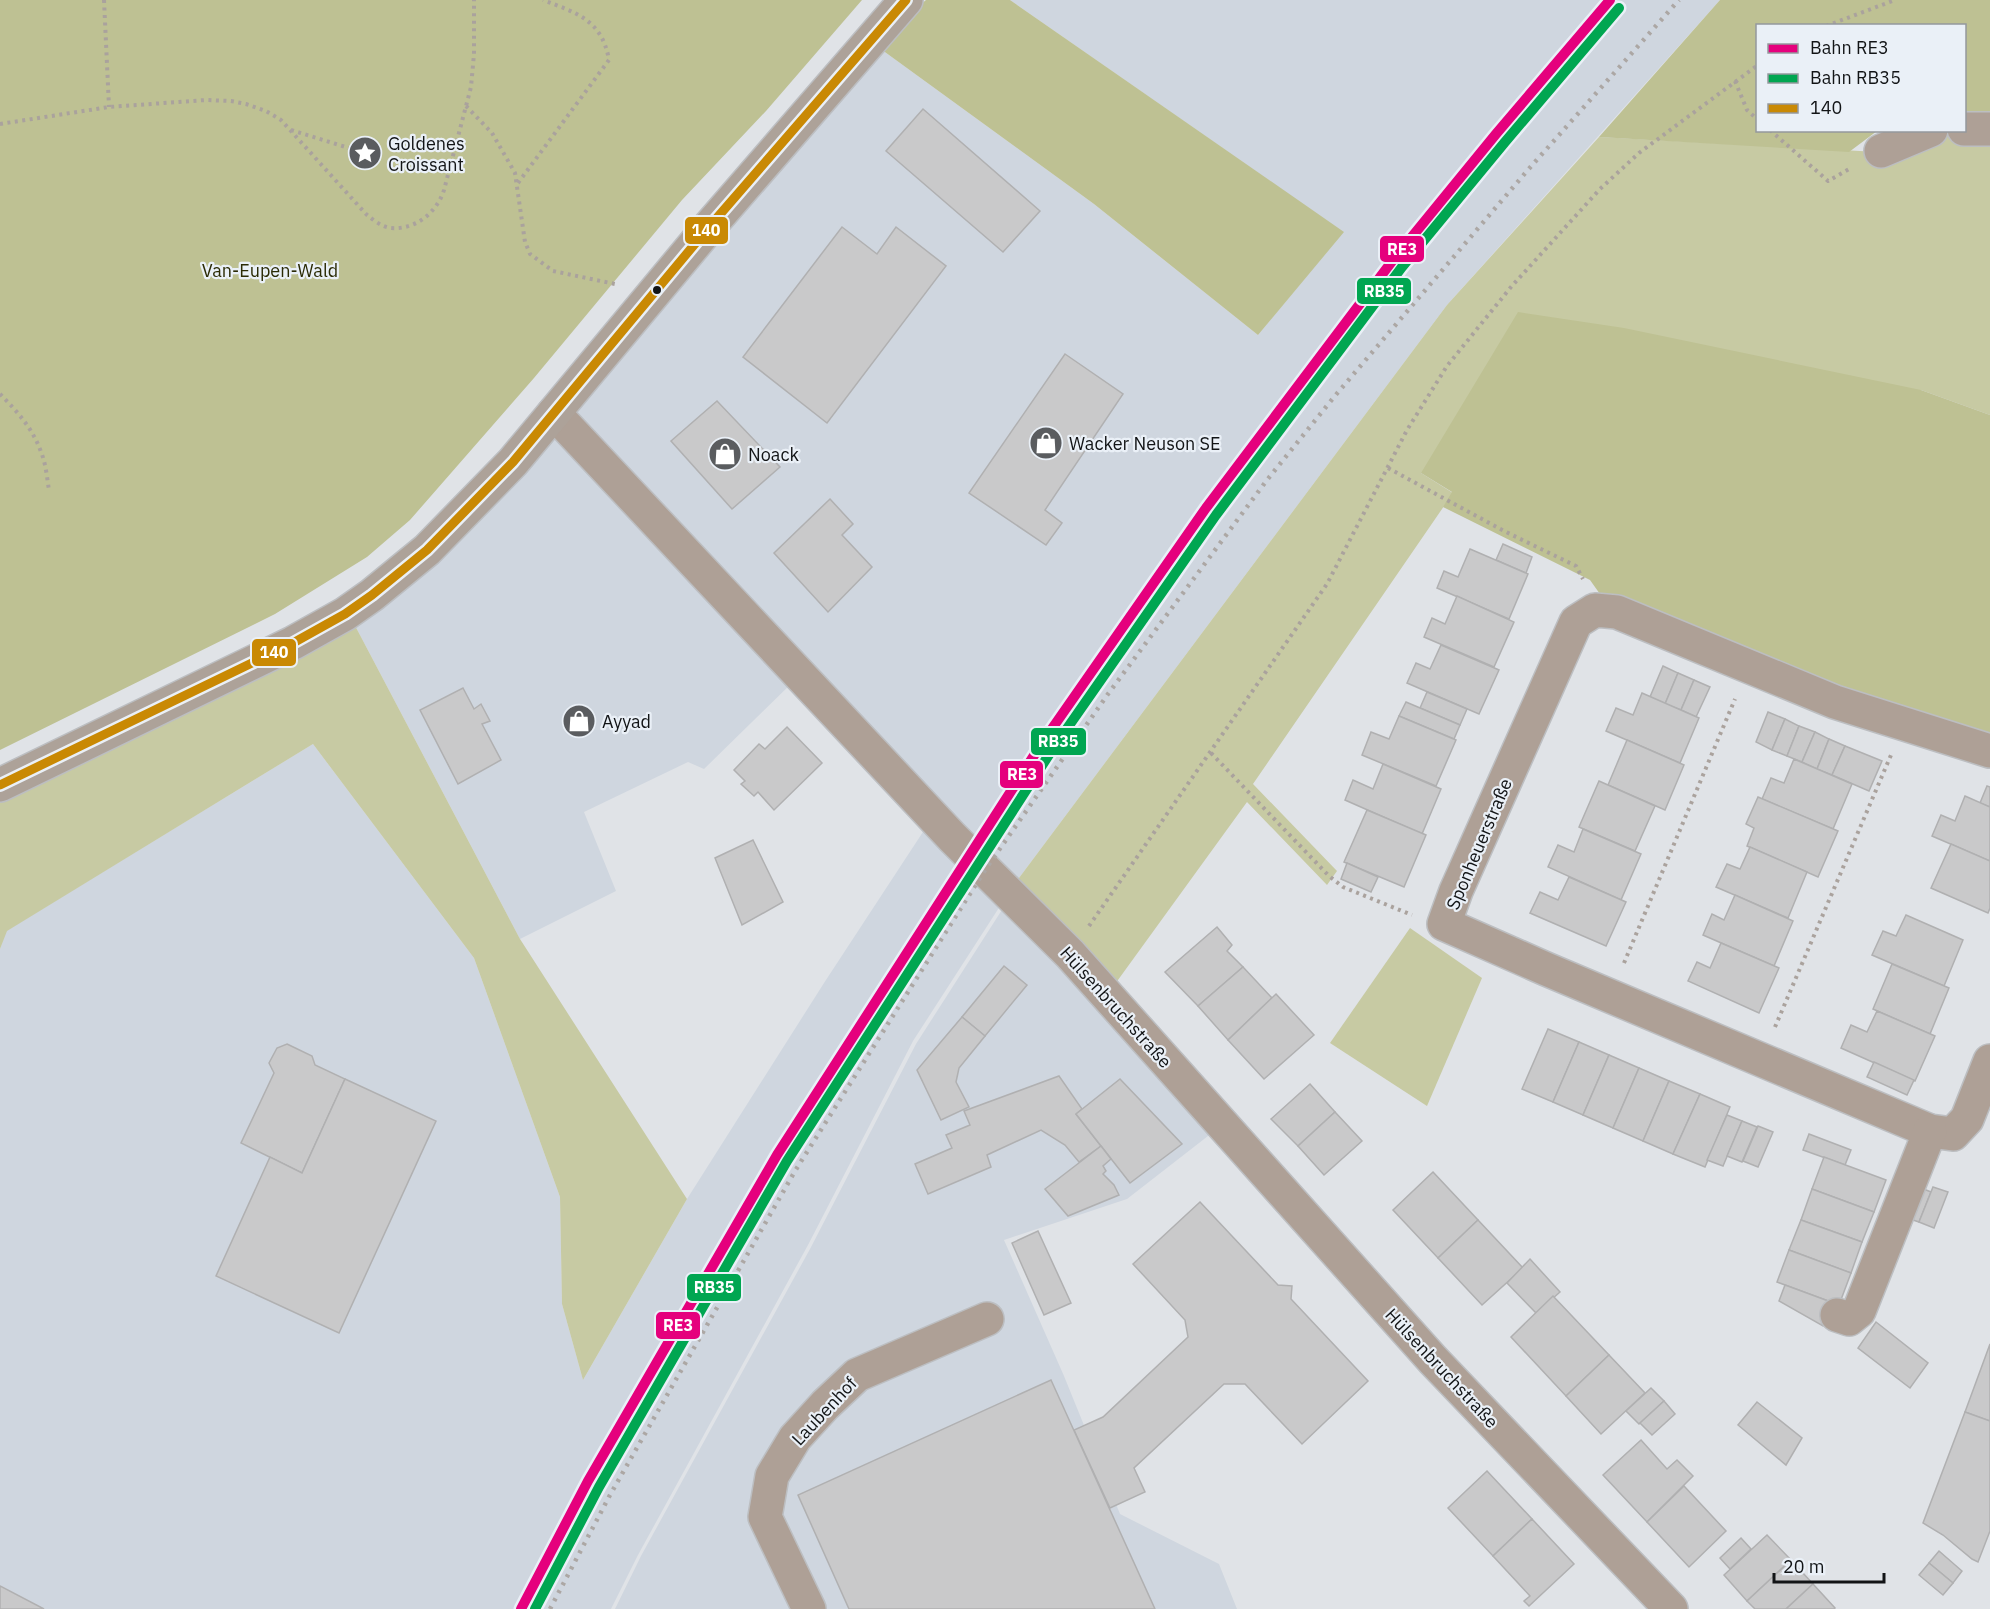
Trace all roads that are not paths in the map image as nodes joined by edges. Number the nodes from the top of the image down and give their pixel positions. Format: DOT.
graph roads {
  1 [pos="906,0"];
  2 [pos="1966,129"];
  3 [pos="1990,129"];
  4 [pos="1926,132"];
  5 [pos="1881,151"];
  6 [pos="554,413"];
  7 [pos="1990,751"];
  8 [pos="0,785"];
  9 [pos="1990,1061"];
  10 [pos="1930,1131"];
  11 [pos="1837,1315"];
  12 [pos="987,1319"];
  13 [pos="808,1609"];
  14 [pos="1671,1609"];
  1 -- 6 [label="main road"];
  2 -- 3 [label="street"];
  4 -- 5 [label="street"];
  6 -- 8 [label="main road"];
  6 -- 14 [label="street, Hülsenbruchstraße"];
  7 -- 10 [label="street, Sponheuerstraße"];
  9 -- 10 [label="street, Sponheuerstraße"];
  10 -- 11 [label="street"];
  12 -- 13 [label="street, Laubenhof"];
}
